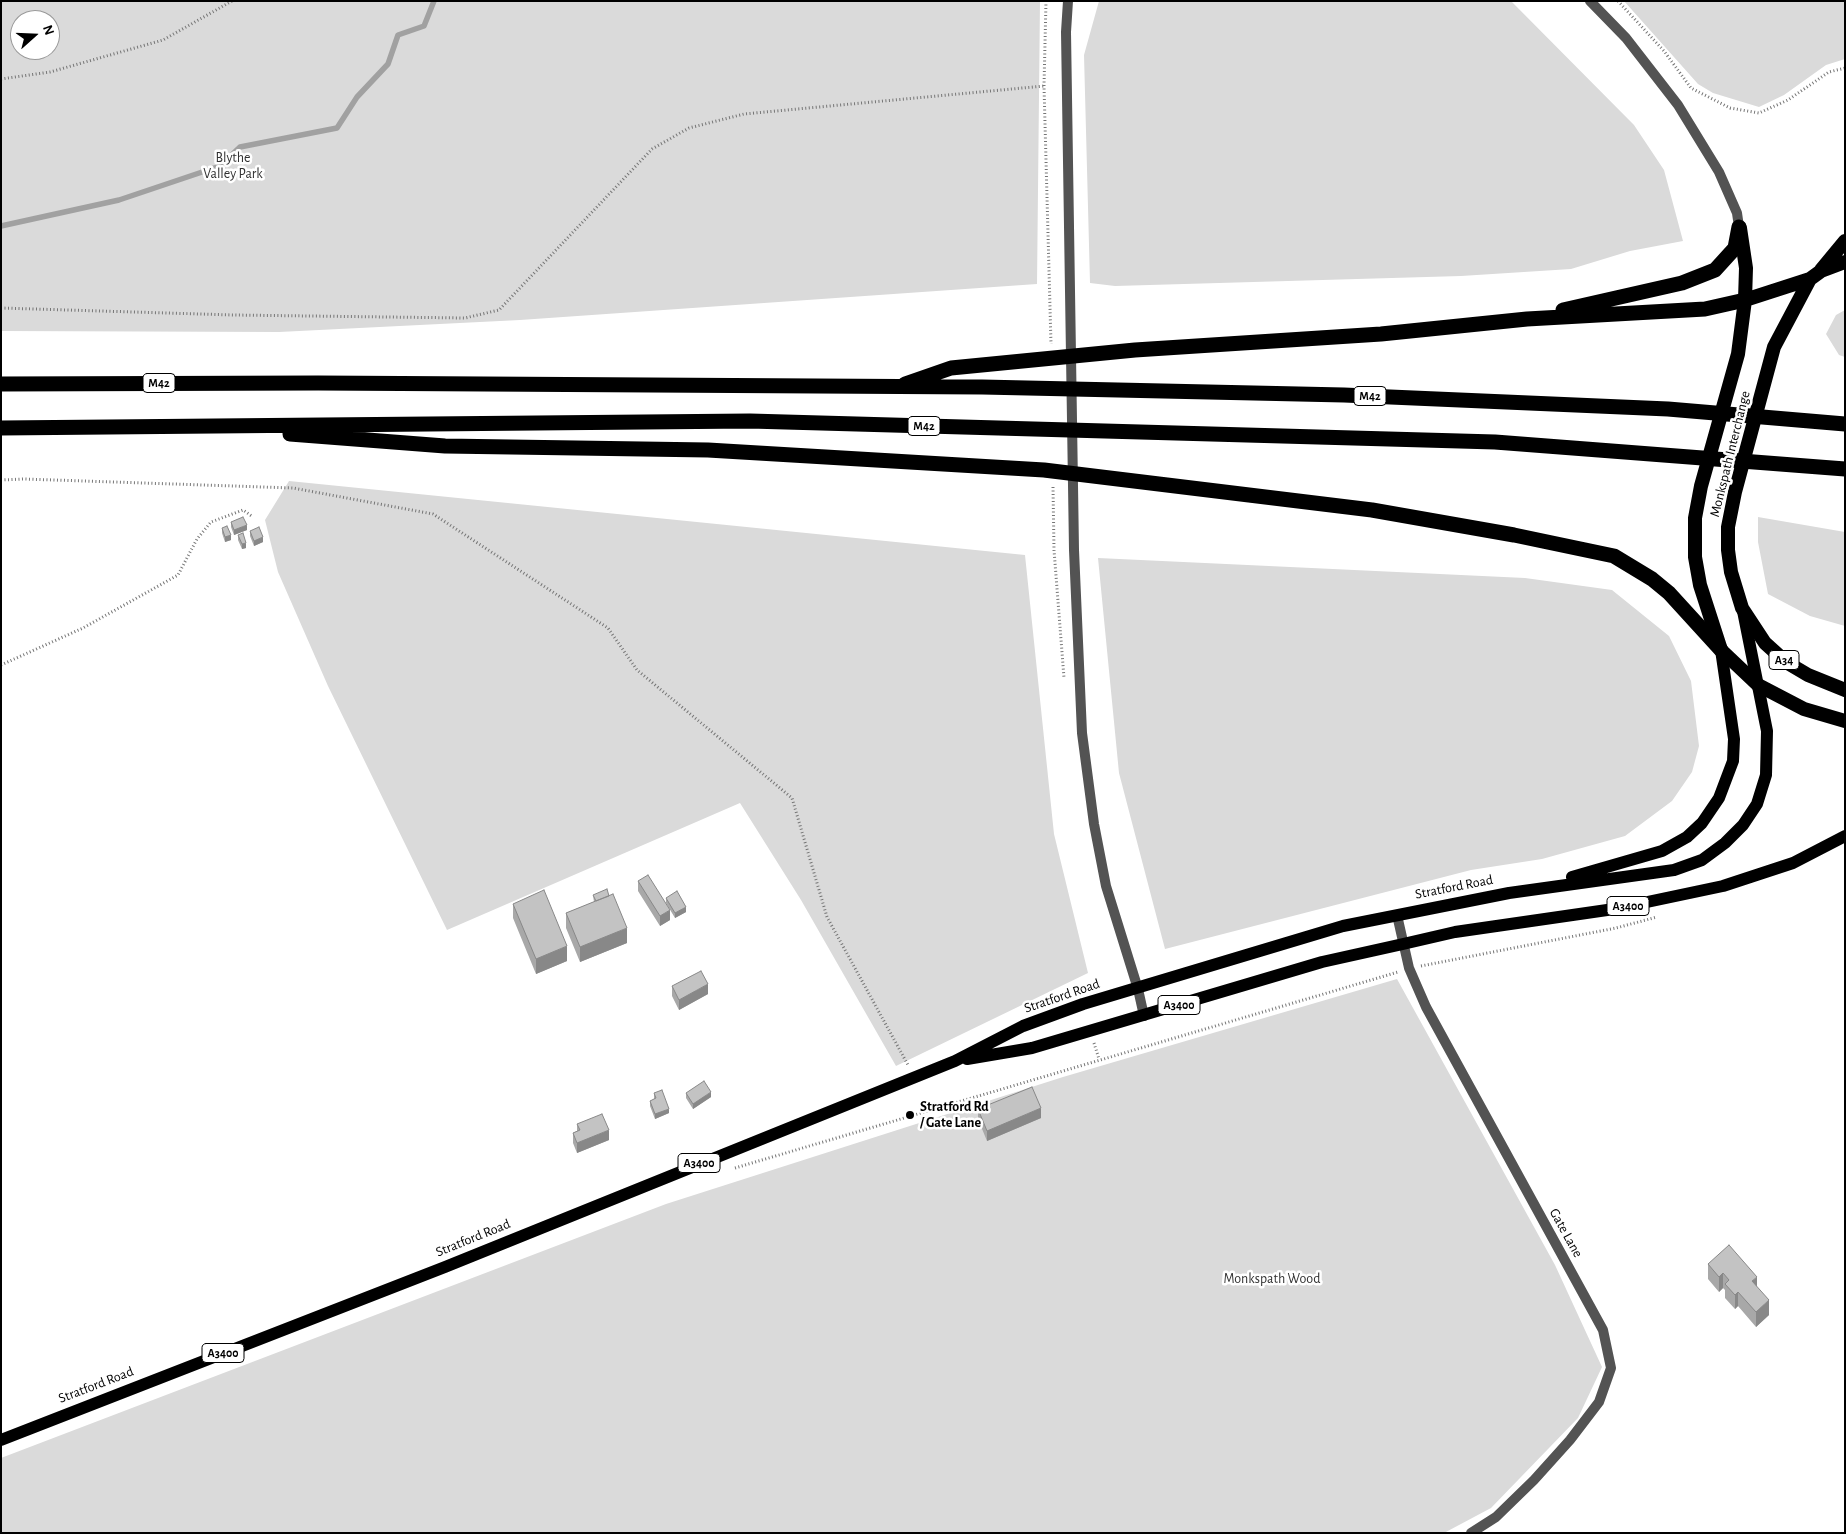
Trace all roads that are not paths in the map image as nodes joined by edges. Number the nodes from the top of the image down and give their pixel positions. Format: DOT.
graph roads {
  1 [pos="1068,1"];
  2 [pos="1590,1"];
  3 [pos="1739,228"];
  4 [pos="1845,241"];
  5 [pos="1845,262"];
  6 [pos="1816,275"];
  7 [pos="1745,300"];
  8 [pos="1527,319"];
  9 [pos="1,384"];
  10 [pos="894,387"];
  11 [pos="1845,424"];
  12 [pos="188,427"];
  13 [pos="1,428"];
  14 [pos="1845,469"];
  15 [pos="1742,608"];
  16 [pos="1721,650"];
  17 [pos="1758,685"];
  18 [pos="1845,690"];
  19 [pos="1845,721"];
  20 [pos="1845,836"];
  21 [pos="1509,893"];
  22 [pos="1397,915"];
  23 [pos="1403,944"];
  24 [pos="1138,989"];
  25 [pos="1144,1016"];
  26 [pos="955,1061"];
  27 [pos="1,1440"];
  28 [pos="1471,1533"];
  1 -- 24 [label="street"];
  2 -- 3 [label="street"];
  3 -- 7 [label="highway"];
  3 -- 8 [label="highway"];
  4 -- 6 [label="highway, A34"];
  5 -- 6 [label="highway"];
  6 -- 7 [label="highway"];
  6 -- 15 [label="highway, Monkspath Interchange / A34"];
  7 -- 8 [label="highway"];
  7 -- 16 [label="highway"];
  8 -- 10 [label="highway"];
  9 -- 10 [label="highway, M42"];
  10 -- 11 [label="highway, M42"];
  12 -- 13 [label="highway, M42"];
  12 -- 14 [label="highway, M42"];
  12 -- 16 [label="highway"];
  15 -- 17 [label="main road, Stratford Road / A3400"];
  15 -- 18 [label="highway, Monkspath Interchange / A34"];
  16 -- 17 [label="highway"];
  16 -- 21 [label="main road"];
  17 -- 19 [label="highway"];
  17 -- 21 [label="main road, Stratford Road / A3400"];
  20 -- 23 [label="main road, Stratford Road / A3400"];
  21 -- 22 [label="main road, Stratford Road / A3400"];
  22 -- 23 [label="street, Gate Lane"];
  22 -- 24 [label="main road, Stratford Road / A3400"];
  23 -- 25 [label="main road, Stratford Road / A3400"];
  23 -- 28 [label="street, Gate Lane"];
  24 -- 25 [label="street"];
  24 -- 26 [label="main road, Stratford Road / A3400"];
  25 -- 26 [label="main road, Stratford Road / A3400"];
  26 -- 27 [label="main road, Stratford Road / A3400"];
}
